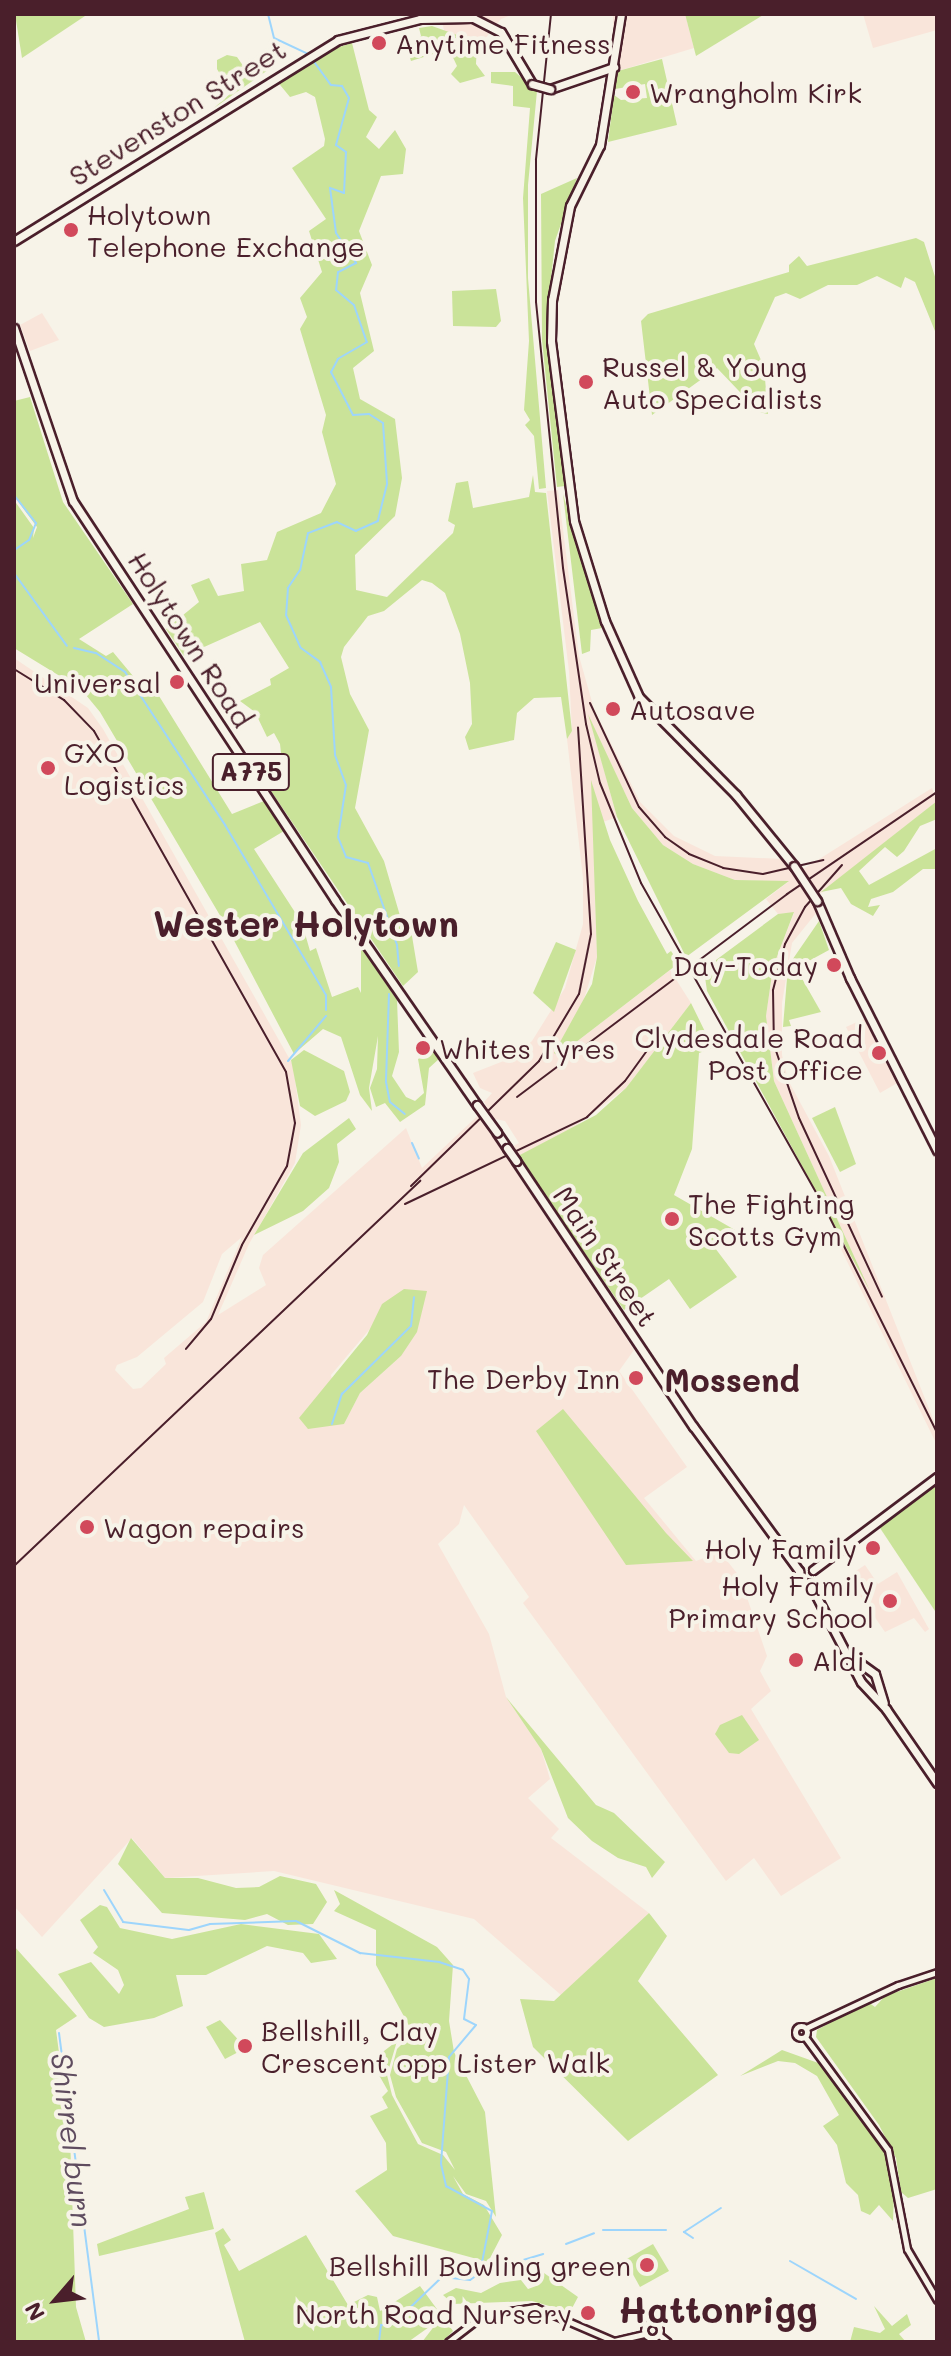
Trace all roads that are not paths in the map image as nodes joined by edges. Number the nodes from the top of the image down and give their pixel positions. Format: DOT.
graph roads {
  1 [pos="621,14"];
  2 [pos="614,67"];
  3 [pos="14,241"];
  4 [pos="14,328"];
  5 [pos="461,1082"];
  6 [pos="937,1150"];
  7 [pos="937,1477"];
  8 [pos="813,1570"];
  9 [pos="799,1571"];
  10 [pos="810,1584"];
  11 [pos="862,1673"];
  12 [pos="876,1679"];
  13 [pos="867,1686"];
  14 [pos="886,1709"];
  15 [pos="937,1783"];
  16 [pos="937,1972"];
  17 [pos="806,2028"];
  18 [pos="805,2037"];
  19 [pos="937,2300"];
  20 [pos="645,2334"];
  21 [pos="659,2335"];
  22 [pos="448,2342"];
  23 [pos="668,2342"];
  1 -- 2 [label="main road"];
  2 -- 3 [label="main road, Stevenston Street, bridge"];
  2 -- 6 [label="main road, bridge"];
  4 -- 5 [label="main road, Holytown Road / A775"];
  5 -- 9 [label="main road, Main Street / A775, bridge"];
  7 -- 8 [label="main road"];
  8 -- 9 [label="main road"];
  8 -- 10 [label="main road"];
  9 -- 10 [label="main road, Main Street"];
  10 -- 11 [label="main road"];
  11 -- 12 [label="main road"];
  11 -- 13 [label="main road"];
  12 -- 13 [label="main road"];
  12 -- 14 [label="main road"];
  13 -- 14 [label="main road"];
  14 -- 15 [label="main road"];
  16 -- 17 [label="street"];
  17 -- 18 [label="street"];
  17 -- 18 [label="street"];
  18 -- 19 [label="street"];
  20 -- 21 [label="street"];
  20 -- 21 [label="street"];
  20 -- 22 [label="street"];
  21 -- 23 [label="street"];
}
